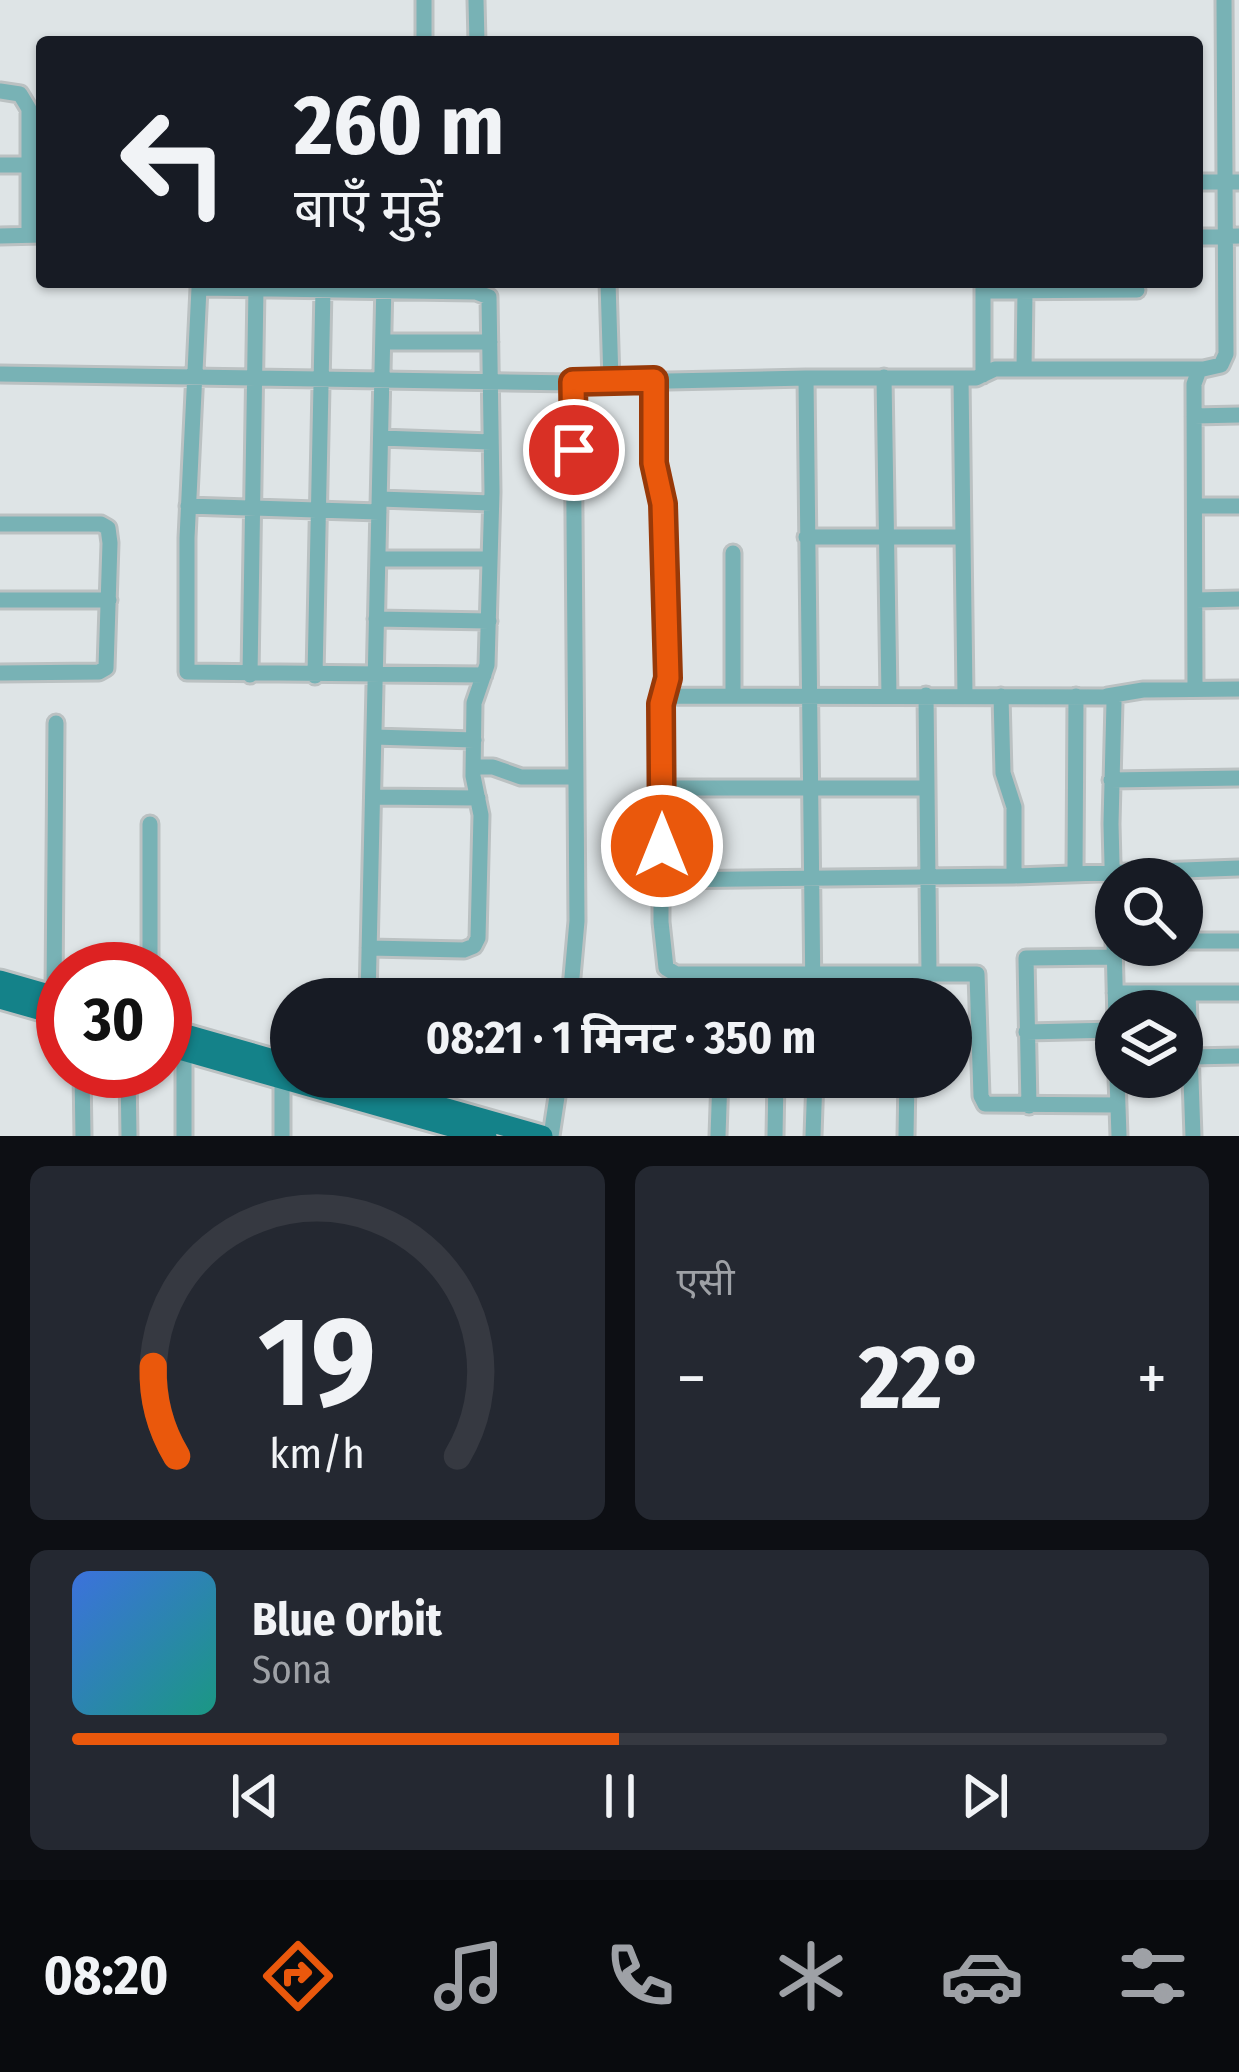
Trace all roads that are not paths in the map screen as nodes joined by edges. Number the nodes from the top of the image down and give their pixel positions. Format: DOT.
graph roads {
  1 [pos="424,0"];
  2 [pos="476,0"];
  3 [pos="1229,4"];
  4 [pos="424,36"];
  5 [pos="477,36"];
  6 [pos="1232,82"];
  7 [pos="0,91"];
  8 [pos="1232,121"];
  9 [pos="0,165"];
  10 [pos="30,165"];
  11 [pos="1232,182"];
  12 [pos="36,235"];
  13 [pos="0,236"];
  14 [pos="1232,236"];
  15 [pos="199,288"];
  16 [pos="256,288"];
  17 [pos="290,288"];
  18 [pos="343,288"];
  19 [pos="384,288"];
  20 [pos="410,288"];
  21 [pos="608,288"];
  22 [pos="983,288"];
  23 [pos="1004,288"];
  24 [pos="323,289"];
  25 [pos="1025,290"];
  26 [pos="1137,290"];
  27 [pos="1232,290"];
  28 [pos="383,342"];
  29 [pos="490,342"];
  30 [pos="1232,342"];
  31 [pos="1203,368"];
  32 [pos="1024,369"];
  33 [pos="0,374"];
  34 [pos="983,375"];
  35 [pos="194,377"];
  36 [pos="884,377"];
  37 [pos="961,377"];
  38 [pos="806,378"];
  39 [pos="255,379"];
  40 [pos="321,380"];
  41 [pos="654,380"];
  42 [pos="382,381"];
  43 [pos="610,381"];
  44 [pos="573,382"];
  45 [pos="490,384"];
  46 [pos="1239,415"];
  47 [pos="1194,416"];
  48 [pos="381,438"];
  49 [pos="491,442"];
  50 [pos="491,503"];
  51 [pos="379,505"];
  52 [pos="188,506"];
  53 [pos="1195,506"];
  54 [pos="1239,506"];
  55 [pos="253,508"];
  56 [pos="318,511"];
  57 [pos="0,524"];
  58 [pos="886,536"];
  59 [pos="806,537"];
  60 [pos="962,537"];
  61 [pos="733,553"];
  62 [pos="378,559"];
  63 [pos="490,559"];
  64 [pos="1239,599"];
  65 [pos="0,600"];
  66 [pos="109,600"];
  67 [pos="1196,600"];
  68 [pos="376,619"];
  69 [pos="488,621"];
  70 [pos="0,673"];
  71 [pos="250,675"];
  72 [pos="484,675"];
  73 [pos="315,676"];
  74 [pos="375,677"];
  75 [pos="1239,688"];
  76 [pos="1196,689"];
  77 [pos="889,695"];
  78 [pos="926,695"];
  79 [pos="1001,695"];
  80 [pos="663,696"];
  81 [pos="733,696"];
  82 [pos="809,696"];
  83 [pos="964,696"];
  84 [pos="1076,696"];
  85 [pos="1107,696"];
  86 [pos="56,723"];
  87 [pos="374,737"];
  88 [pos="474,740"];
  89 [pos="473,767"];
  90 [pos="575,777"];
  91 [pos="1239,778"];
  92 [pos="1112,780"];
  93 [pos="661,788"];
  94 [pos="927,788"];
  95 [pos="810,789"];
  96 [pos="373,797"];
  97 [pos="478,798"];
  98 [pos="150,824"];
  99 [pos="1113,858"];
  100 [pos="1239,868"];
  101 [pos="1203,869"];
  102 [pos="1095,873"];
  103 [pos="1075,874"];
  104 [pos="928,876"];
  105 [pos="1014,876"];
  106 [pos="811,879"];
  107 [pos="662,880"];
  108 [pos="1203,941"];
  109 [pos="1239,941"];
  110 [pos="59,942"];
  111 [pos="150,942"];
  112 [pos="369,948"];
  113 [pos="1095,949"];
  114 [pos="813,974"];
  115 [pos="929,974"];
  116 [pos="368,978"];
  117 [pos="572,978"];
  118 [pos="813,978"];
  119 [pos="0,981"];
  120 [pos="1203,993"];
  121 [pos="1239,993"];
  122 [pos="36,995"];
  123 [pos="0,998"];
  124 [pos="36,1002"];
  125 [pos="1095,1030"];
  126 [pos="1026,1032"];
  127 [pos="192,1039"];
  128 [pos="192,1052"];
  129 [pos="1239,1056"];
  130 [pos="1203,1057"];
  131 [pos="270,1066"];
  132 [pos="270,1069"];
  133 [pos="82,1098"];
  134 [pos="128,1098"];
  135 [pos="180,1098"];
  136 [pos="284,1098"];
  137 [pos="388,1098"];
  138 [pos="401,1098"];
  139 [pos="555,1098"];
  140 [pos="720,1098"];
  141 [pos="776,1098"];
  142 [pos="814,1098"];
  143 [pos="907,1098"];
  144 [pos="1118,1098"];
  145 [pos="1192,1098"];
  146 [pos="1029,1106"];
  147 [pos="1118,1106"];
  148 [pos="83,1136"];
  149 [pos="129,1136"];
  150 [pos="184,1136"];
  151 [pos="282,1136"];
  152 [pos="486,1136"];
  153 [pos="547,1136"];
  154 [pos="718,1136"];
  155 [pos="775,1136"];
  156 [pos="813,1136"];
  157 [pos="906,1136"];
  158 [pos="1119,1136"];
  159 [pos="1193,1136"];
  1 -- 4 [label="street"];
  2 -- 5 [label="street"];
  3 -- 6 [label="street"];
  6 -- 8 [label="street"];
  7 -- 10 [label="street"];
  8 -- 11 [label="street"];
  9 -- 10 [label="street"];
  10 -- 12 [label="street"];
  11 -- 14 [label="street"];
  12 -- 13 [label="street"];
  14 -- 27 [label="street"];
  15 -- 35 [label="street"];
  16 -- 39 [label="street"];
  17 -- 24 [label="street"];
  18 -- 24 [label="street"];
  19 -- 28 [label="street"];
  20 -- 29 [label="street"];
  21 -- 43 [label="street"];
  22 -- 34 [label="street"];
  23 -- 25 [label="street"];
  24 -- 40 [label="street"];
  25 -- 26 [label="street"];
  25 -- 32 [label="street"];
  27 -- 30 [label="street"];
  28 -- 29 [label="street"];
  28 -- 42 [label="street"];
  29 -- 45 [label="street"];
  30 -- 31 [label="street"];
  31 -- 32 [label="street"];
  31 -- 47 [label="street"];
  32 -- 34 [label="street"];
  33 -- 35 [label="street"];
  34 -- 37 [label="street"];
  35 -- 39 [label="street"];
  35 -- 52 [label="street"];
  36 -- 37 [label="street"];
  36 -- 38 [label="street"];
  36 -- 58 [label="street"];
  37 -- 60 [label="street"];
  38 -- 41 [label="street"];
  38 -- 59 [label="street"];
  39 -- 40 [label="street"];
  39 -- 55 [label="street"];
  40 -- 42 [label="street"];
  40 -- 56 [label="street"];
  41 -- 43 [label="street"];
  41 -- 80 [label="street"];
  42 -- 45 [label="street"];
  42 -- 48 [label="street"];
  43 -- 44 [label="street"];
  44 -- 45 [label="street"];
  44 -- 90 [label="street"];
  45 -- 49 [label="street"];
  46 -- 47 [label="street"];
  47 -- 53 [label="street"];
  48 -- 49 [label="street"];
  48 -- 51 [label="street"];
  49 -- 50 [label="street"];
  50 -- 51 [label="street"];
  50 -- 63 [label="street"];
  51 -- 56 [label="street"];
  51 -- 62 [label="street"];
  52 -- 55 [label="street"];
  52 -- 71 [label="street"];
  53 -- 54 [label="street"];
  53 -- 67 [label="street"];
  55 -- 56 [label="street"];
  55 -- 71 [label="street"];
  56 -- 73 [label="street"];
  57 -- 66 [label="street"];
  58 -- 59 [label="street"];
  58 -- 60 [label="street"];
  58 -- 77 [label="street"];
  59 -- 82 [label="street"];
  60 -- 83 [label="street"];
  61 -- 81 [label="street"];
  62 -- 63 [label="street"];
  62 -- 68 [label="street"];
  63 -- 69 [label="street"];
  64 -- 67 [label="street"];
  65 -- 66 [label="street"];
  66 -- 70 [label="street"];
  67 -- 76 [label="street"];
  68 -- 69 [label="street"];
  68 -- 74 [label="street"];
  69 -- 72 [label="street"];
  71 -- 73 [label="street"];
  72 -- 74 [label="street"];
  72 -- 88 [label="street"];
  73 -- 74 [label="street"];
  74 -- 87 [label="street"];
  75 -- 76 [label="street"];
  76 -- 85 [label="street"];
  77 -- 78 [label="street"];
  77 -- 82 [label="street"];
  78 -- 83 [label="street"];
  78 -- 94 [label="street"];
  79 -- 83 [label="street"];
  79 -- 84 [label="street"];
  79 -- 105 [label="street"];
  80 -- 81 [label="street"];
  80 -- 93 [label="street"];
  81 -- 82 [label="street"];
  82 -- 95 [label="street"];
  84 -- 85 [label="street"];
  84 -- 103 [label="street"];
  85 -- 92 [label="street"];
  86 -- 110 [label="street"];
  87 -- 88 [label="street"];
  87 -- 96 [label="street"];
  88 -- 89 [label="street"];
  89 -- 90 [label="street"];
  89 -- 97 [label="street"];
  90 -- 117 [label="street"];
  91 -- 92 [label="street"];
  92 -- 99 [label="street"];
  93 -- 95 [label="street"];
  93 -- 107 [label="street"];
  94 -- 95 [label="street"];
  94 -- 104 [label="street"];
  95 -- 106 [label="street"];
  96 -- 97 [label="street"];
  96 -- 112 [label="street"];
  97 -- 112 [label="street"];
  98 -- 111 [label="street"];
  100 -- 101 [label="street"];
  102 -- 103 [label="street"];
  103 -- 105 [label="street"];
  104 -- 105 [label="street"];
  104 -- 106 [label="street"];
  104 -- 115 [label="street"];
  106 -- 107 [label="street"];
  106 -- 114 [label="street"];
  107 -- 114 [label="street"];
  108 -- 109 [label="street"];
  112 -- 116 [label="street"];
  113 -- 126 [label="street"];
  114 -- 115 [label="street"];
  114 -- 118 [label="street"];
  115 -- 146 [label="street"];
  119 -- 122 [label="main road"];
  120 -- 121 [label="street"];
  123 -- 124 [label="main road"];
  125 -- 126 [label="street"];
  126 -- 146 [label="street"];
  127 -- 131 [label="main road"];
  128 -- 132 [label="main road"];
  129 -- 130 [label="street"];
  133 -- 148 [label="street"];
  134 -- 149 [label="street"];
  135 -- 150 [label="street"];
  136 -- 151 [label="street"];
  137 -- 152 [label="main road"];
  138 -- 153 [label="main road"];
  139 -- 153 [label="street"];
  140 -- 154 [label="street"];
  141 -- 155 [label="street"];
  142 -- 156 [label="street"];
  143 -- 157 [label="street"];
  144 -- 147 [label="street"];
  145 -- 159 [label="street"];
  146 -- 147 [label="street"];
  147 -- 158 [label="street"];
}
